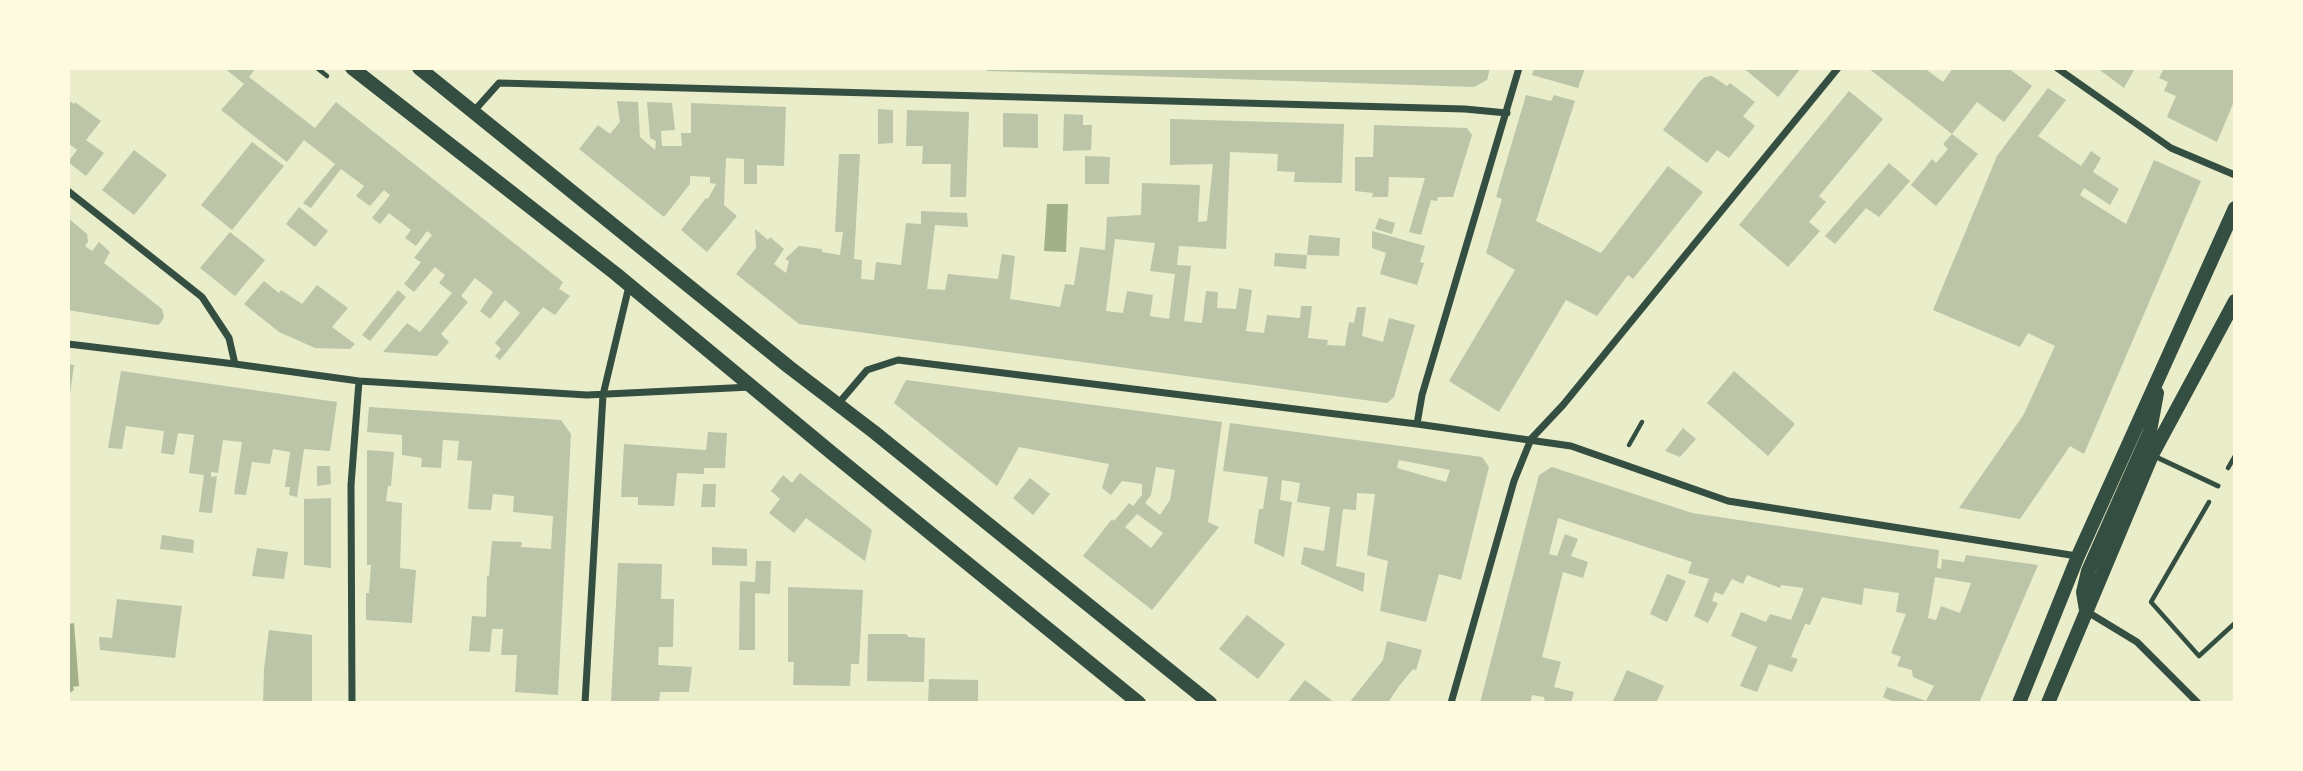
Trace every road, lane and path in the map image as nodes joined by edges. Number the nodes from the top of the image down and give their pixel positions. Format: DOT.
graph roads {
  1 [pos="352,68"];
  2 [pos="419,68"];
  3 [pos="1519,68"];
  4 [pos="1838,68"];
  5 [pos="2057,68"];
  6 [pos="474,111"];
  7 [pos="1507,113"];
  8 [pos="2235,175"];
  9 [pos="68,191"];
  10 [pos="2235,208"];
  11 [pos="629,286"];
  12 [pos="2235,301"];
  13 [pos="68,344"];
  14 [pos="235,364"];
  15 [pos="2161,371"];
  16 [pos="359,381"];
  17 [pos="753,387"];
  18 [pos="603,395"];
  19 [pos="838,405"];
  20 [pos="1417,424"];
  21 [pos="1531,439"];
  22 [pos="2152,455"];
  23 [pos="2218,486"];
  24 [pos="2078,556"];
  25 [pos="2086,611"];
  26 [pos="2235,623"];
  27 [pos="352,703"];
  28 [pos="585,703"];
  29 [pos="1139,703"];
  30 [pos="1210,703"];
  31 [pos="1451,703"];
  32 [pos="2019,703"];
  33 [pos="2048,703"];
  34 [pos="2198,703"];
  1 -- 11 [label="main road"];
  2 -- 6 [label="main road"];
  3 -- 7 [label="street"];
  4 -- 21 [label="street"];
  5 -- 8 [label="street"];
  6 -- 7 [label="street"];
  6 -- 19 [label="main road"];
  7 -- 20 [label="street"];
  9 -- 14 [label="street"];
  10 -- 15 [label="main road"];
  11 -- 17 [label="main road"];
  11 -- 18 [label="street"];
  12 -- 22 [label="main road"];
  13 -- 14 [label="street"];
  14 -- 16 [label="street"];
  15 -- 24 [label="main road"];
  15 -- 25 [label="main road"];
  16 -- 18 [label="street"];
  16 -- 27 [label="street"];
  17 -- 18 [label="street"];
  17 -- 29 [label="main road"];
  18 -- 28 [label="street"];
  19 -- 20 [label="street"];
  19 -- 30 [label="main road"];
  20 -- 21 [label="street"];
  21 -- 24 [label="street"];
  21 -- 31 [label="street"];
  22 -- 23 [label="lane"];
  22 -- 25 [label="main road"];
  23 -- 26 [label="path"];
  24 -- 32 [label="main road"];
  25 -- 33 [label="main road"];
  25 -- 34 [label="street"];
}
